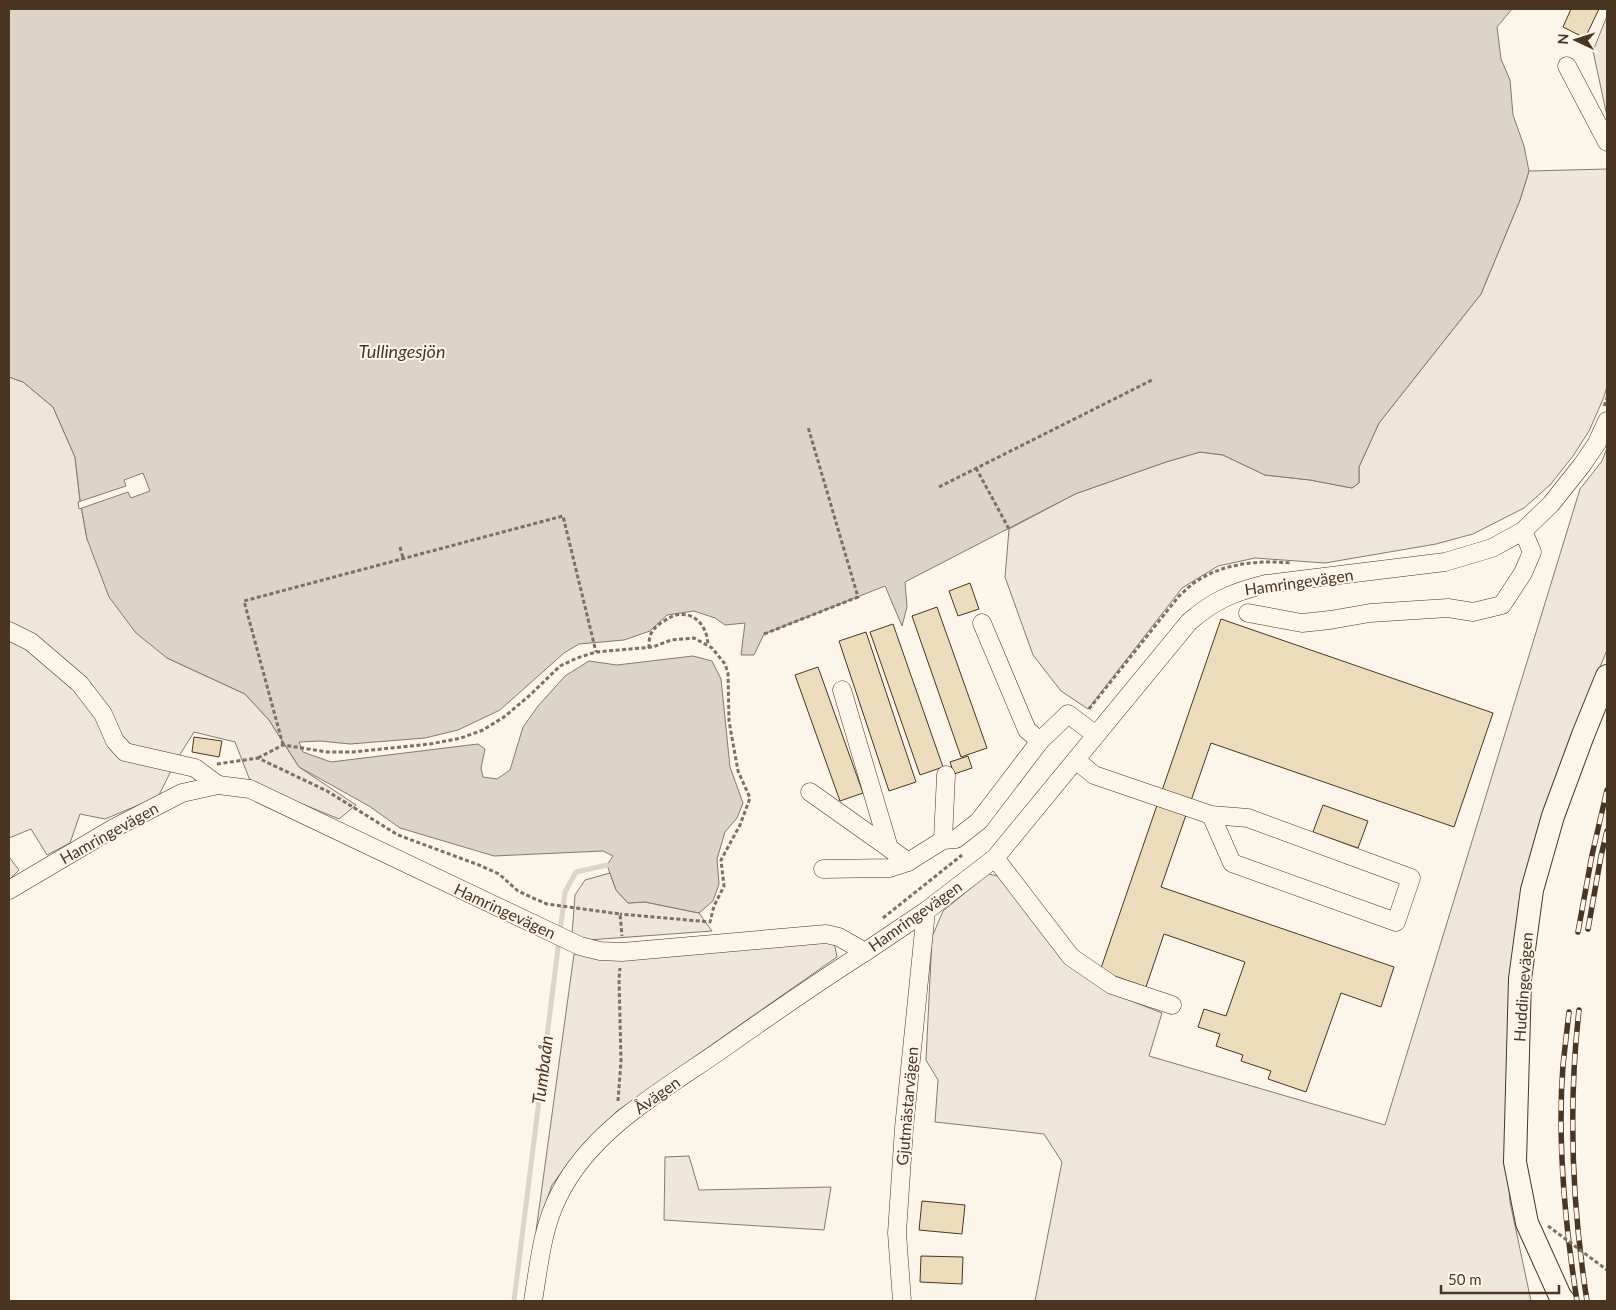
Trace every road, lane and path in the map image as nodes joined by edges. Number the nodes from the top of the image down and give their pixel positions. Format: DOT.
graph roads {
  1 [pos="1568,66"];
  2 [pos="1607,142"];
  3 [pos="1154,379"];
  4 [pos="1607,398"];
  5 [pos="1604,417"];
  6 [pos="808,427"];
  7 [pos="976,468"];
  8 [pos="939,486"];
  9 [pos="1009,529"];
  10 [pos="1523,531"];
  11 [pos="400,547"];
  12 [pos="403,558"];
  13 [pos="1248,613"];
  14 [pos="982,623"];
  15 [pos="9,631"];
  16 [pos="764,634"];
  17 [pos="708,646"];
  18 [pos="649,648"];
  19 [pos="596,652"];
  20 [pos="1607,676"];
  21 [pos="842,690"];
  22 [pos="1096,735"];
  23 [pos="1040,741"];
  24 [pos="283,745"];
  25 [pos="258,758"];
  26 [pos="1076,760"];
  27 [pos="195,768"];
  28 [pos="946,775"];
  29 [pos="218,785"];
  30 [pos="810,792"];
  31 [pos="1211,815"];
  32 [pos="943,840"];
  33 [pos="889,848"];
  34 [pos="995,858"];
  35 [pos="908,862"];
  36 [pos="823,869"];
  37 [pos="9,890"];
  38 [pos="926,912"];
  39 [pos="620,914"];
  40 [pos="622,952"];
  41 [pos="865,952"];
  42 [pos="1172,1006"];
  43 [pos="615,1126"];
  44 [pos="1544,1220"];
  45 [pos="1607,1270"];
  46 [pos="1562,1298"];
  47 [pos="533,1301"];
  48 [pos="902,1301"];
  1 -- 2 [label="street"];
  3 -- 7 [label="path"];
  4 -- 5 [label="path"];
  5 -- 10 [label="street, Hamringevägen"];
  6 -- 16 [label="path"];
  7 -- 8 [label="path"];
  7 -- 9 [label="path"];
  10 -- 13 [label="street"];
  10 -- 22 [label="street, Hamringevägen"];
  11 -- 12 [label="path"];
  12 -- 19 [label="path"];
  12 -- 24 [label="path"];
  14 -- 23 [label="street"];
  15 -- 27 [label="street"];
  17 -- 18 [label="path"];
  17 -- 18 [label="path"];
  17 -- 39 [label="path"];
  18 -- 19 [label="path"];
  19 -- 24 [label="path"];
  20 -- 46 [label="main road, Huddingevägen"];
  21 -- 33 [label="street"];
  22 -- 23 [label="street"];
  22 -- 26 [label="street, Hamringevägen"];
  23 -- 32 [label="street"];
  24 -- 25 [label="path"];
  25 -- 27 [label="path"];
  25 -- 39 [label="path"];
  26 -- 31 [label="street"];
  26 -- 34 [label="street, Hamringevägen"];
  27 -- 29 [label="street"];
  28 -- 32 [label="street"];
  29 -- 37 [label="street, Hamringevägen"];
  29 -- 40 [label="street, Hamringevägen"];
  30 -- 33 [label="street"];
  31 -- 31 [label="street"];
  32 -- 35 [label="street"];
  33 -- 35 [label="street"];
  34 -- 38 [label="street, Hamringevägen"];
  34 -- 42 [label="street"];
  35 -- 36 [label="street"];
  38 -- 41 [label="street, Hamringevägen"];
  38 -- 48 [label="street, Gjutmästarvägen"];
  39 -- 40 [label="path"];
  40 -- 41 [label="street, Hamringevägen"];
  40 -- 43 [label="path"];
  41 -- 43 [label="street, Åvägen"];
  43 -- 47 [label="street, Åvägen"];
  44 -- 45 [label="path, bridge"];
}
